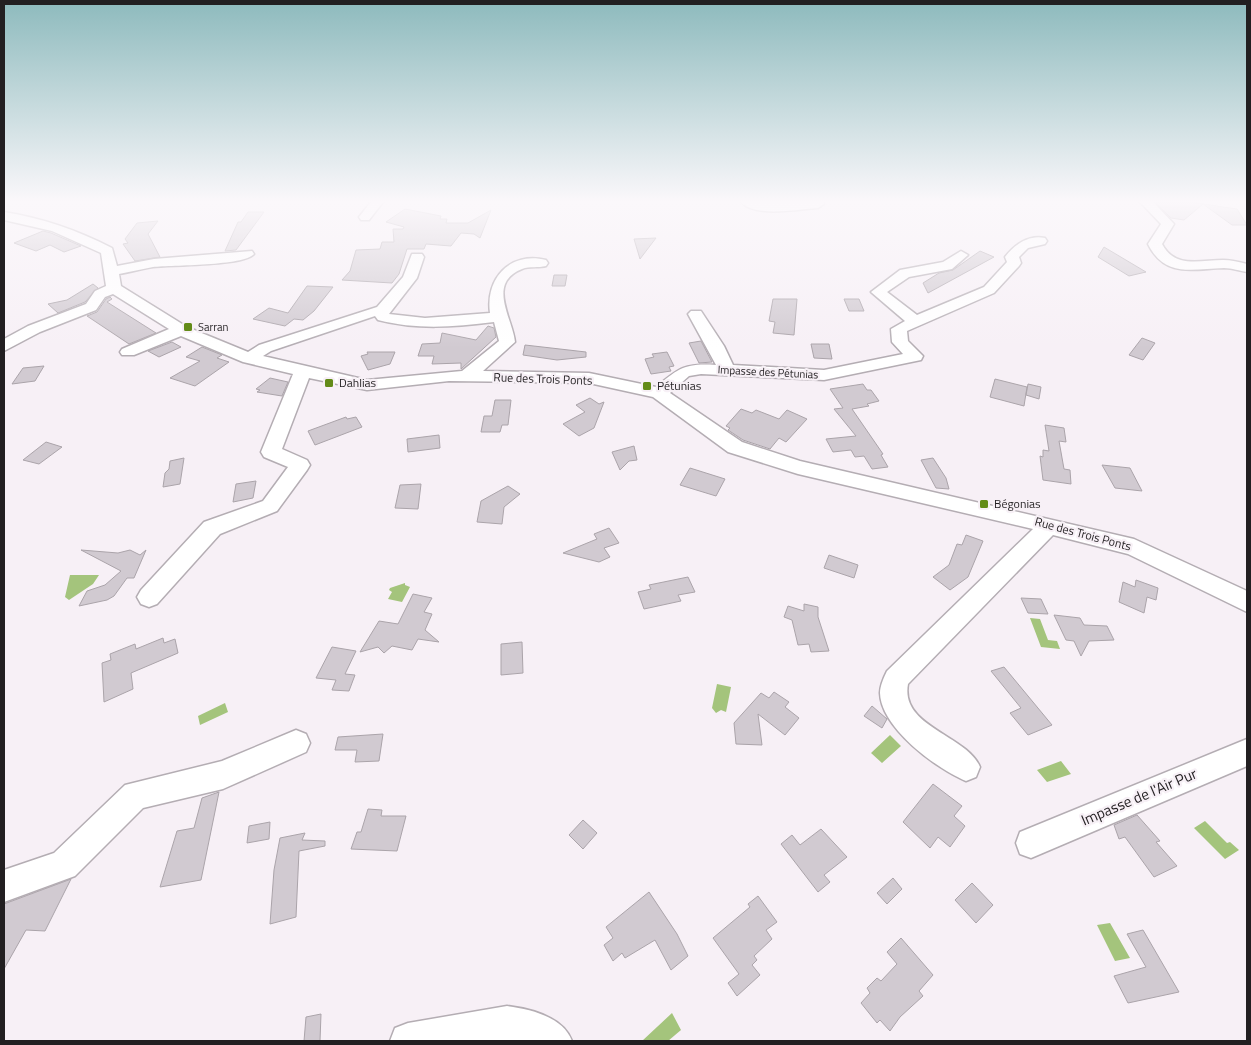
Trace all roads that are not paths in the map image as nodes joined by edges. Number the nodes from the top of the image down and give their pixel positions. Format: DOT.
graph roads {
  1 [pos="107,251"];
  2 [pos="1018,251"];
  3 [pos="1157,251"];
  4 [pos="247,254"];
  5 [pos="961,255"];
  6 [pos="417,257"];
  7 [pos="541,263"];
  8 [pos="1247,268"];
  9 [pos="112,280"];
  10 [pos="381,312"];
  11 [pos="696,314"];
  12 [pos="498,317"];
  13 [pos="916,322"];
  14 [pos="181,330"];
  15 [pos="4,346"];
  16 [pos="128,352"];
  17 [pos="249,358"];
  18 [pos="728,370"];
  19 [pos="303,371"];
  20 [pos="465,377"];
  21 [pos="659,393"];
  22 [pos="1048,525"];
  23 [pos="149,597"];
  24 [pos="1247,602"];
  25 [pos="296,743"];
  26 [pos="1247,752"];
  27 [pos="966,767"];
  28 [pos="1032,843"];
  29 [pos="4,886"];
  30 [pos="408,1041"];
  31 [pos="554,1041"];
  1 -- 9 [label="street"];
  2 -- 13 [label="street, Impasse des Pétunias"];
  3 -- 8 [label="street"];
  4 -- 9 [label="street"];
  5 -- 13 [label="street"];
  6 -- 10 [label="street"];
  7 -- 12 [label="street"];
  9 -- 14 [label="street, Rue des Trois Ponts"];
  9 -- 15 [label="street"];
  10 -- 12 [label="street"];
  10 -- 17 [label="street"];
  11 -- 18 [label="street"];
  12 -- 20 [label="street"];
  13 -- 18 [label="street, Impasse des Pétunias"];
  14 -- 16 [label="street"];
  14 -- 17 [label="street, Rue des Trois Ponts"];
  17 -- 19 [label="street, Rue des Trois Ponts"];
  18 -- 21 [label="street, Impasse des Pétunias"];
  19 -- 20 [label="street, Rue des Trois Ponts"];
  19 -- 23 [label="street"];
  20 -- 21 [label="street, Rue des Trois Ponts"];
  21 -- 22 [label="street, Rue des Trois Ponts"];
  22 -- 24 [label="street, Rue des Trois Ponts"];
  22 -- 27 [label="street"];
  25 -- 29 [label="street"];
  26 -- 28 [label="street, Impasse de l'Air Pur"];
  30 -- 31 [label="street"];
}
